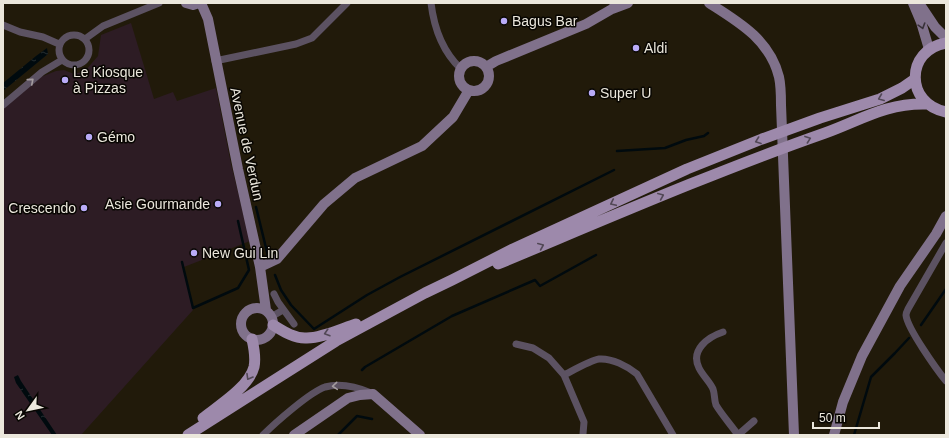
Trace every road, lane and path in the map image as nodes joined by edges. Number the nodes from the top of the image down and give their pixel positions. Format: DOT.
graph roads {
  1 [pos="159,3"];
  2 [pos="186,3"];
  3 [pos="200,3"];
  4 [pos="348,3"];
  5 [pos="430,3"];
  6 [pos="628,3"];
  7 [pos="709,3"];
  8 [pos="913,3"];
  9 [pos="919,3"];
  10 [pos="615,6"];
  11 [pos="3,25"];
  12 [pos="946,38"];
  13 [pos="85,39"];
  14 [pos="946,43"];
  15 [pos="59,44"];
  16 [pos="929,49"];
  17 [pos="62,60"];
  18 [pos="215,61"];
  19 [pos="486,67"];
  20 [pos="461,69"];
  21 [pos="915,79"];
  22 [pos="468,90"];
  23 [pos="926,104"];
  24 [pos="3,105"];
  25 [pos="943,114"];
  26 [pos="946,216"];
  27 [pos="946,243"];
  28 [pos="260,267"];
  29 [pos="452,280"];
  30 [pos="263,291"];
  31 [pos="274,294"];
  32 [pos="253,308"];
  33 [pos="283,310"];
  34 [pos="270,318"];
  35 [pos="377,318"];
  36 [pos="294,324"];
  37 [pos="723,332"];
  38 [pos="252,339"];
  39 [pos="516,344"];
  40 [pos="564,374"];
  41 [pos="946,381"];
  42 [pos="373,394"];
  43 [pos="754,421"];
  44 [pos="583,434"];
  45 [pos="182,435"];
  46 [pos="188,435"];
  47 [pos="263,435"];
  48 [pos="294,435"];
  49 [pos="420,435"];
  50 [pos="673,435"];
  51 [pos="738,435"];
  52 [pos="794,435"];
  53 [pos="834,435"];
  1 -- 13 [label="street"];
  2 -- 3 [label="street"];
  3 -- 18 [label="street, Avenue de Verdun"];
  4 -- 18 [label="street"];
  5 -- 20 [label="street"];
  6 -- 10 [label="street"];
  7 -- 52 [label="street"];
  8 -- 16 [label="street, one-way"];
  9 -- 12 [label="street"];
  10 -- 19 [label="street"];
  11 -- 15 [label="street"];
  13 -- 15 [label="street"];
  13 -- 17 [label="street"];
  14 -- 16 [label="main road"];
  15 -- 17 [label="street"];
  16 -- 21 [label="main road"];
  24 -- 17 [label="street, one-way"];
  18 -- 28 [label="street, Avenue de Verdun"];
  19 -- 20 [label="street"];
  19 -- 22 [label="street"];
  20 -- 22 [label="street"];
  21 -- 23 [label="main road"];
  21 -- 29 [label="main road, one-way"];
  22 -- 28 [label="street"];
  23 -- 25 [label="main road"];
  29 -- 23 [label="main road, one-way"];
  26 -- 53 [label="street"];
  27 -- 41 [label="street"];
  28 -- 30 [label="street, Avenue de Verdun"];
  29 -- 35 [label="main road"];
  30 -- 32 [label="street"];
  30 -- 34 [label="street, Avenue de Verdun"];
  31 -- 33 [label="street"];
  32 -- 34 [label="street"];
  32 -- 38 [label="street"];
  33 -- 34 [label="street"];
  33 -- 36 [label="street"];
  35 -- 34 [label="main road, one-way"];
  34 -- 38 [label="street"];
  35 -- 46 [label="main road"];
  37 -- 51 [label="street"];
  38 -- 45 [label="main road, one-way"];
  39 -- 40 [label="street"];
  40 -- 44 [label="street"];
  40 -- 50 [label="street"];
  42 -- 47 [label="street, one-way"];
  42 -- 48 [label="street"];
  42 -- 49 [label="street"];
  43 -- 51 [label="street"];
}
